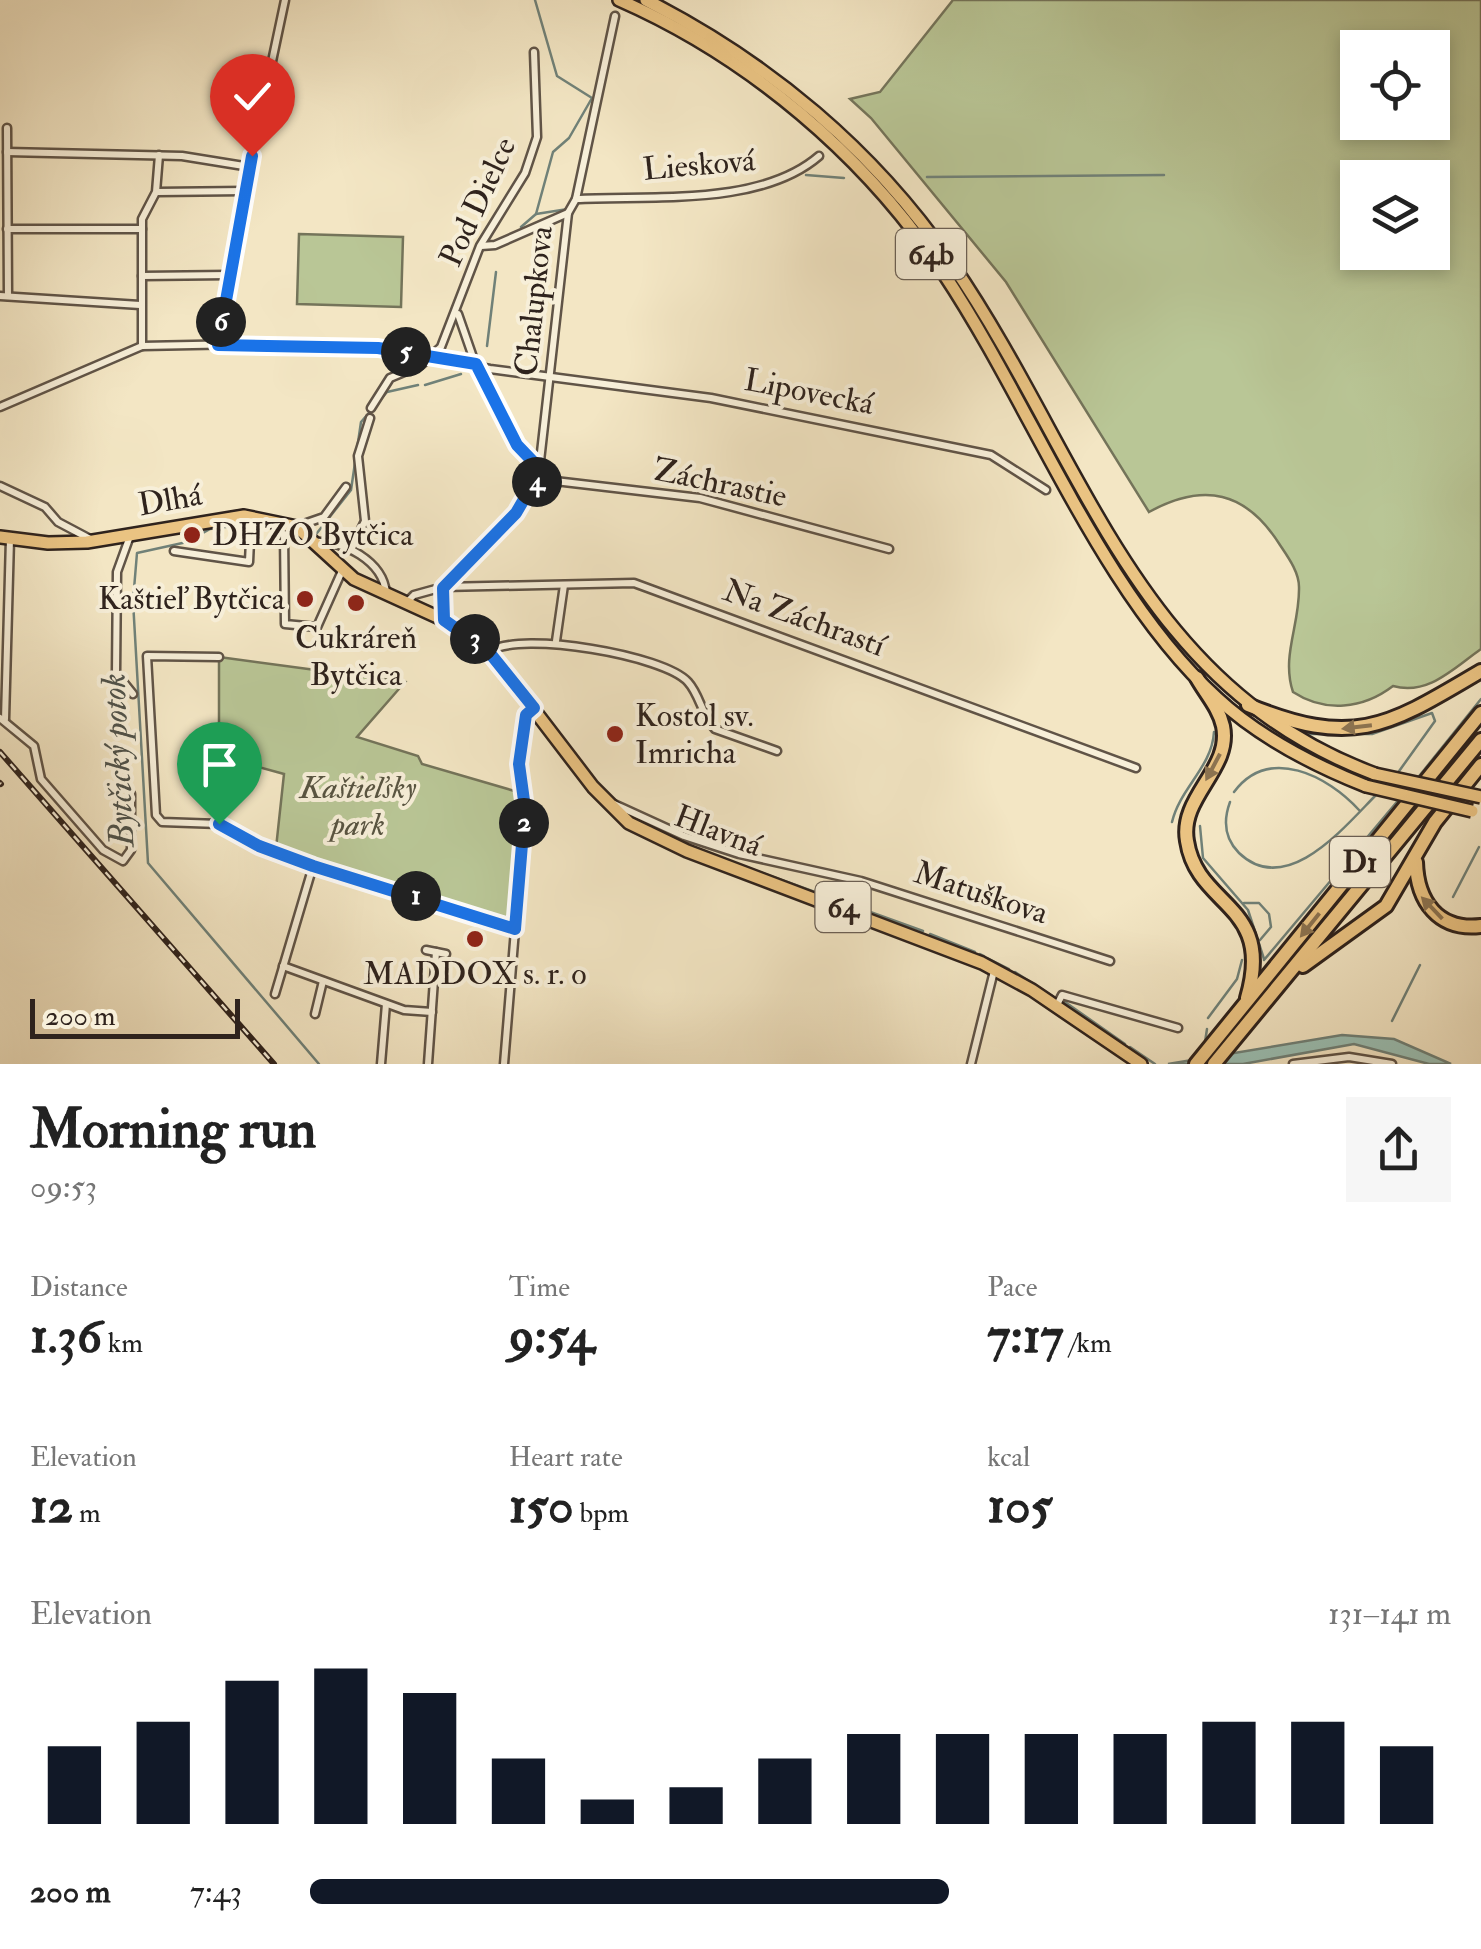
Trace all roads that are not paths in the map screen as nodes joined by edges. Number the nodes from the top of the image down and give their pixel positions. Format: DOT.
graph roads {
  1 [pos="285,0"];
  2 [pos="619,0"];
  3 [pos="646,0"];
  4 [pos="615,16"];
  5 [pos="534,52"];
  6 [pos="6,128"];
  7 [pos="7,152"];
  8 [pos="159,155"];
  9 [pos="819,156"];
  10 [pos="250,167"];
  11 [pos="4,183"];
  12 [pos="245,191"];
  13 [pos="156,192"];
  14 [pos="576,199"];
  15 [pos="568,213"];
  16 [pos="8,229"];
  17 [pos="142,230"];
  18 [pos="480,246"];
  19 [pos="229,275"];
  20 [pos="142,276"];
  21 [pos="4,296"];
  22 [pos="140,305"];
  23 [pos="458,313"];
  24 [pos="218,345"];
  25 [pos="142,346"];
  26 [pos="434,357"];
  27 [pos="478,366"];
  28 [pos="551,377"];
  29 [pos="0,406"];
  30 [pos="371,408"];
  31 [pos="370,418"];
  32 [pos="541,470"];
  33 [pos="538,479"];
  34 [pos="0,486"];
  35 [pos="346,488"];
  36 [pos="1046,490"];
  37 [pos="251,521"];
  38 [pos="297,527"];
  39 [pos="284,534"];
  40 [pos="130,536"];
  41 [pos="5,538"];
  42 [pos="92,541"];
  43 [pos="181,542"];
  44 [pos="315,542"];
  45 [pos="352,548"];
  46 [pos="889,548"];
  47 [pos="342,570"];
  48 [pos="564,585"];
  49 [pos="443,588"];
  50 [pos="386,594"];
  51 [pos="407,602"];
  52 [pos="444,620"];
  53 [pos="556,641"];
  54 [pos="489,652"];
  55 [pos="219,656"];
  56 [pos="7,668"];
  57 [pos="1481,671"];
  58 [pos="1198,678"];
  59 [pos="0,679"];
  60 [pos="133,694"];
  61 [pos="1248,705"];
  62 [pos="534,708"];
  63 [pos="1481,713"];
  64 [pos="2,719"];
  65 [pos="1481,740"];
  66 [pos="777,751"];
  67 [pos="1481,765"];
  68 [pos="1136,768"];
  69 [pos="131,794"];
  70 [pos="1481,797"];
  71 [pos="608,804"];
  72 [pos="1477,813"];
  73 [pos="1416,858"];
  74 [pos="313,866"];
  75 [pos="1481,926"];
  76 [pos="515,929"];
  77 [pos="426,950"];
  78 [pos="436,952"];
  79 [pos="446,954"];
  80 [pos="1110,961"];
  81 [pos="283,966"];
  82 [pos="994,970"];
  83 [pos="1289,976"];
  84 [pos="323,981"];
  85 [pos="275,994"];
  86 [pos="386,1004"];
  87 [pos="1057,1006"];
  88 [pos="432,1012"];
  89 [pos="316,1014"];
  90 [pos="1246,1016"];
  91 [pos="1178,1028"];
  92 [pos="381,1064"];
  93 [pos="428,1064"];
  94 [pos="504,1064"];
  95 [pos="971,1064"];
  96 [pos="1141,1064"];
  97 [pos="1196,1064"];
  98 [pos="1214,1064"];
  99 [pos="1293,1064"];
  100 [pos="1392,1064"];
  1 -- 10 [label="street"];
  2 -- 58 [label="main road, 64b"];
  3 -- 61 [label="main road, 64b"];
  4 -- 14 [label="street, Chalupkova"];
  5 -- 18 [label="street, Pod Dielce"];
  6 -- 7 [label="street"];
  7 -- 8 [label="street"];
  7 -- 11 [label="street"];
  8 -- 10 [label="street"];
  8 -- 13 [label="street"];
  9 -- 14 [label="street, Liesková"];
  10 -- 12 [label="street"];
  11 -- 16 [label="street"];
  12 -- 13 [label="street"];
  12 -- 19 [label="street"];
  13 -- 17 [label="street"];
  14 -- 15 [label="street, Chalupkova"];
  15 -- 18 [label="street"];
  15 -- 28 [label="street, Chalupkova"];
  16 -- 17 [label="street"];
  16 -- 21 [label="street"];
  17 -- 20 [label="street"];
  18 -- 23 [label="street, Pod Dielce"];
  19 -- 20 [label="street"];
  19 -- 24 [label="street"];
  20 -- 22 [label="street"];
  21 -- 22 [label="street"];
  22 -- 25 [label="street"];
  23 -- 26 [label="street, Pod Dielce"];
  23 -- 27 [label="street, Pod Dielce"];
  24 -- 25 [label="street, Lipovecká"];
  24 -- 26 [label="street, Lipovecká"];
  25 -- 29 [label="street"];
  26 -- 27 [label="street, Lipovecká"];
  26 -- 30 [label="street"];
  27 -- 28 [label="street, Lipovecká"];
  27 -- 32 [label="street, Pod Dielce"];
  28 -- 32 [label="street, Chalupkova"];
  28 -- 36 [label="street, Lipovecká"];
  31 -- 45 [label="street"];
  32 -- 33 [label="street, Chalupkova"];
  33 -- 46 [label="street, Záchrastie"];
  33 -- 49 [label="street, Chalupkova"];
  34 -- 42 [label="street"];
  35 -- 38 [label="street"];
  37 -- 38 [label="main road, Dlhá / 64"];
  37 -- 43 [label="main road, Dlhá / 64"];
  37 -- 43 [label="street"];
  38 -- 44 [label="main road, Dlhá / 64"];
  39 -- 47 [label="street"];
  40 -- 42 [label="main road, Dlhá / 64"];
  40 -- 43 [label="main road, Dlhá / 64"];
  40 -- 60 [label="street"];
  41 -- 42 [label="main road, Dlhá / 64"];
  41 -- 56 [label="street"];
  44 -- 45 [label="street"];
  44 -- 47 [label="main road, Dlhá / 64"];
  45 -- 50 [label="street"];
  47 -- 50 [label="main road, Dlhá / 64"];
  48 -- 49 [label="street, Na Záchrastí"];
  48 -- 53 [label="street"];
  48 -- 68 [label="street, Na Záchrastí"];
  49 -- 51 [label="street"];
  49 -- 52 [label="street"];
  50 -- 51 [label="main road, Dlhá / 64"];
  51 -- 52 [label="main road, Dlhá / 64"];
  52 -- 54 [label="main road, Dlhá / 64"];
  53 -- 54 [label="street"];
  53 -- 66 [label="street"];
  54 -- 62 [label="main road, Hlavná / 64"];
  55 -- 74 [label="street"];
  56 -- 59 [label="street"];
  56 -- 64 [label="street"];
  57 -- 61 [label="highway, one-way"];
  58 -- 72 [label="main road, 64b, bridge"];
  58 -- 90 [label="highway, one-way"];
  61 -- 70 [label="main road, 64b, bridge"];
  62 -- 71 [label="main road, Hlavná / 64"];
  62 -- 76 [label="street"];
  63 -- 90 [label="highway, D1, one-way"];
  64 -- 69 [label="street"];
  65 -- 83 [label="highway, D1"];
  67 -- 73 [label="highway"];
  71 -- 80 [label="street, Matuškova"];
  71 -- 82 [label="main road, Hlavná / 64"];
  75 -- 73 [label="highway, one-way"];
  73 -- 83 [label="highway"];
  74 -- 76 [label="street"];
  74 -- 81 [label="street"];
  76 -- 94 [label="street"];
  77 -- 78 [label="street"];
  78 -- 79 [label="street"];
  78 -- 88 [label="street"];
  81 -- 84 [label="street"];
  81 -- 85 [label="street"];
  82 -- 87 [label="main road, Hlavná / 64"];
  82 -- 95 [label="street"];
  83 -- 90 [label="highway, D1"];
  84 -- 86 [label="street"];
  84 -- 89 [label="street"];
  86 -- 88 [label="street"];
  86 -- 92 [label="street"];
  87 -- 91 [label="street"];
  87 -- 96 [label="main road, Hlavná / 64"];
  88 -- 93 [label="street"];
  90 -- 97 [label="highway, D1"];
  90 -- 98 [label="highway, D1"];
  99 -- 100 [label="street"];
}
